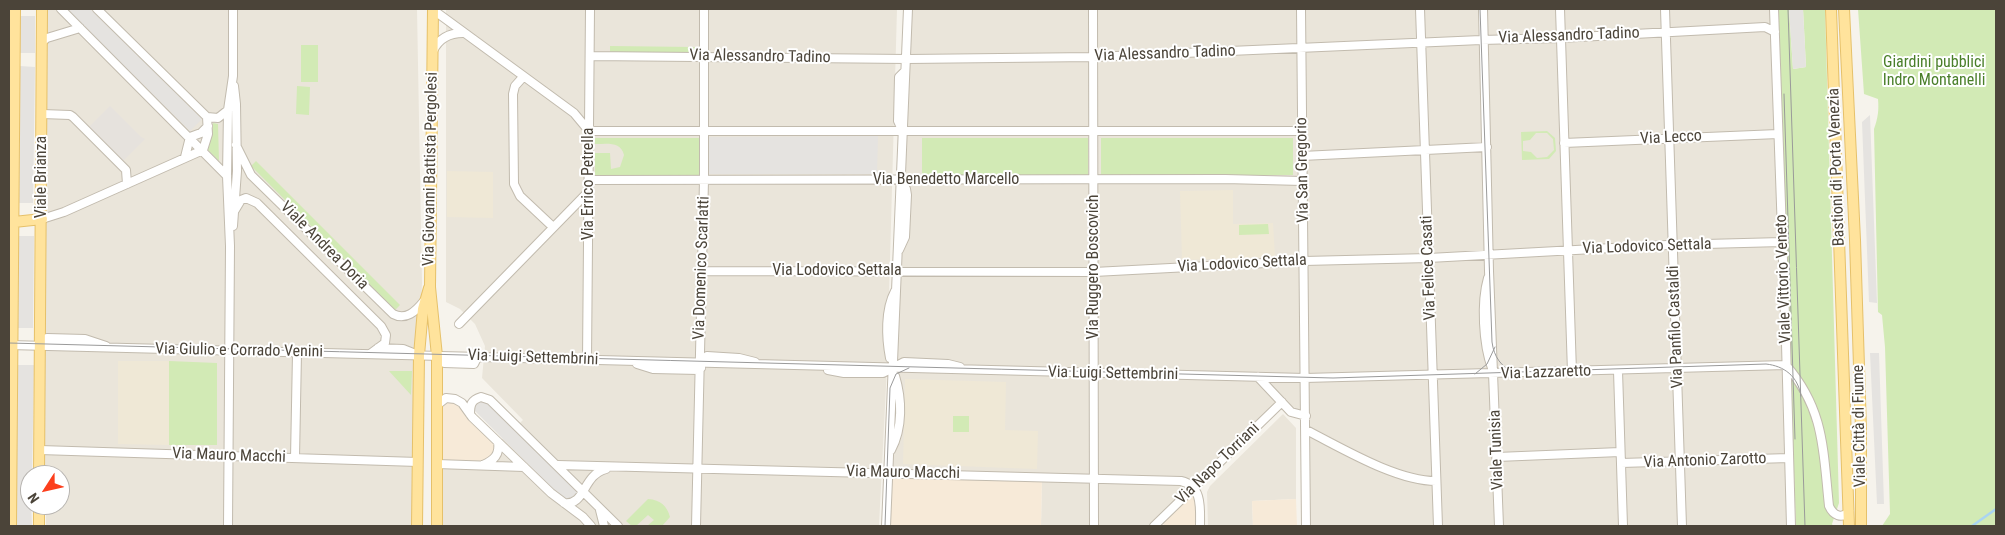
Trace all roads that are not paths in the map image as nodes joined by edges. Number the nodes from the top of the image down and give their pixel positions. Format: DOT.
graph roads {
  1 [pos="61,9"];
  2 [pos="97,9"];
  3 [pos="233,9"];
  4 [pos="432,9"];
  5 [pos="590,9"];
  6 [pos="704,9"];
  7 [pos="908,9"];
  8 [pos="1093,9"];
  9 [pos="1301,9"];
  10 [pos="1420,9"];
  11 [pos="1483,9"];
  12 [pos="1560,9"];
  13 [pos="1665,9"];
  14 [pos="1774,9"];
  15 [pos="1831,9"];
  16 [pos="1844,9"];
  17 [pos="17,10"];
  18 [pos="40,11"];
  19 [pos="80,28"];
  20 [pos="1665,32"];
  21 [pos="1775,32"];
  22 [pos="463,33"];
  23 [pos="12,34"];
  24 [pos="1560,38"];
  25 [pos="1484,40"];
  26 [pos="42,42"];
  27 [pos="1421,43"];
  28 [pos="1302,49"];
  29 [pos="432,52"];
  30 [pos="590,56"];
  31 [pos="704,57"];
  32 [pos="1093,57"];
  33 [pos="906,59"];
  34 [pos="233,76"];
  35 [pos="523,77"];
  36 [pos="228,110"];
  37 [pos="42,114"];
  38 [pos="207,117"];
  39 [pos="208,126"];
  40 [pos="589,131"];
  41 [pos="903,131"];
  42 [pos="1093,131"];
  43 [pos="1302,131"];
  44 [pos="704,132"];
  45 [pos="1778,134"];
  46 [pos="190,137"];
  47 [pos="1669,138"];
  48 [pos="1564,143"];
  49 [pos="236,146"];
  50 [pos="1487,147"];
  51 [pos="203,150"];
  52 [pos="1424,151"];
  53 [pos="228,154"];
  54 [pos="1302,156"];
  55 [pos="185,157"];
  56 [pos="236,171"];
  57 [pos="227,176"];
  58 [pos="589,180"];
  59 [pos="704,180"];
  60 [pos="901,180"];
  61 [pos="1094,181"];
  62 [pos="1302,181"];
  63 [pos="127,184"];
  64 [pos="589,190"];
  65 [pos="235,210"];
  66 [pos="42,219"];
  67 [pos="14,222"];
  68 [pos="553,227"];
  69 [pos="1782,242"];
  70 [pos="1673,245"];
  71 [pos="230,246"];
  72 [pos="1568,250"];
  73 [pos="1490,254"];
  74 [pos="1429,258"];
  75 [pos="1304,261"];
  76 [pos="702,271"];
  77 [pos="898,272"];
  78 [pos="1094,272"];
  79 [pos="428,301"];
  80 [pos="459,324"];
  81 [pos="1857,325"];
  82 [pos="1843,326"];
  83 [pos="10,346"];
  84 [pos="40,346"];
  85 [pos="378,348"];
  86 [pos="230,351"];
  87 [pos="297,353"];
  88 [pos="369,354"];
  89 [pos="419,355"];
  90 [pos="437,356"];
  91 [pos="587,360"];
  92 [pos="1786,365"];
  93 [pos="702,366"];
  94 [pos="893,368"];
  95 [pos="1677,368"];
  96 [pos="1618,371"];
  97 [pos="1572,372"];
  98 [pos="1094,374"];
  99 [pos="1494,374"];
  100 [pos="1432,376"];
  101 [pos="1258,377"];
  102 [pos="1306,378"];
  103 [pos="1282,402"];
  104 [pos="437,405"];
  105 [pos="470,414"];
  106 [pos="1306,416"];
  107 [pos="1306,430"];
  108 [pos="498,442"];
  109 [pos="40,450"];
  110 [pos="10,451"];
  111 [pos="1620,452"];
  112 [pos="229,456"];
  113 [pos="1497,457"];
  114 [pos="294,458"];
  115 [pos="1789,458"];
  116 [pos="418,462"];
  117 [pos="1680,462"];
  118 [pos="1620,463"];
  119 [pos="437,464"];
  120 [pos="39,465"];
  121 [pos="482,465"];
  122 [pos="558,465"];
  123 [pos="524,467"];
  124 [pos="611,468"];
  125 [pos="698,468"];
  126 [pos="889,473"];
  127 [pos="1094,478"];
  128 [pos="1436,481"];
  129 [pos="1194,488"];
  130 [pos="583,490"];
  131 [pos="564,503"];
  132 [pos="598,506"];
  133 [pos="1849,511"];
  134 [pos="11,526"];
  135 [pos="228,526"];
  136 [pos="417,526"];
  137 [pos="437,526"];
  138 [pos="591,526"];
  139 [pos="604,526"];
  140 [pos="618,526"];
  141 [pos="696,526"];
  142 [pos="886,526"];
  143 [pos="1094,526"];
  144 [pos="1154,526"];
  145 [pos="1200,526"];
  146 [pos="1306,526"];
  147 [pos="1438,526"];
  148 [pos="1500,526"];
  149 [pos="1623,526"];
  150 [pos="1682,526"];
  151 [pos="1791,526"];
  152 [pos="1850,526"];
  153 [pos="1861,526"];
  1 -- 19 [label="street"];
  2 -- 38 [label="street"];
  3 -- 34 [label="street"];
  4 -- 22 [label="street"];
  4 -- 29 [label="main road, Via Giovanni Battista Pergolesi"];
  5 -- 30 [label="street, Via Errico Petrella"];
  6 -- 31 [label="street, Via Domenico Scarlatti"];
  7 -- 33 [label="street"];
  8 -- 32 [label="street, Via Ruggero Boscovich"];
  9 -- 28 [label="street, Via San Gregorio"];
  10 -- 27 [label="street, Via Felice Casati"];
  11 -- 25 [label="street"];
  12 -- 24 [label="street"];
  13 -- 20 [label="street, Via Panfilo Castaldi"];
  14 -- 21 [label="street, Viale Vittorio Veneto"];
  15 -- 82 [label="main road, Bastioni di Porta Venezia"];
  16 -- 81 [label="main road, Bastioni di Porta Venezia"];
  17 -- 23 [label="main road, Viale Brianza"];
  18 -- 26 [label="main road, Viale Brianza"];
  19 -- 26 [label="street"];
  19 -- 46 [label="street"];
  20 -- 21 [label="street, Via Alessandro Tadino"];
  20 -- 24 [label="street, Via Alessandro Tadino"];
  20 -- 47 [label="street, Via Panfilo Castaldi"];
  21 -- 45 [label="street, Viale Vittorio Veneto"];
  22 -- 29 [label="street, Via Giovanni Battista Pergolesi"];
  22 -- 35 [label="street"];
  23 -- 67 [label="main road, Viale Brianza"];
  24 -- 25 [label="street, Via Alessandro Tadino"];
  24 -- 48 [label="street"];
  25 -- 27 [label="street, Via Alessandro Tadino"];
  25 -- 50 [label="street, Viale Tunisia"];
  26 -- 37 [label="main road, Viale Brianza"];
  27 -- 28 [label="street, Via Alessandro Tadino"];
  27 -- 52 [label="street, Via Felice Casati"];
  28 -- 32 [label="street, Via Alessandro Tadino"];
  28 -- 43 [label="street, Via San Gregorio"];
  29 -- 79 [label="main road, Via Giovanni Battista Pergolesi"];
  30 -- 31 [label="street, Via Alessandro Tadino"];
  30 -- 40 [label="street, Via Errico Petrella"];
  31 -- 33 [label="street, Via Alessandro Tadino"];
  31 -- 44 [label="street, Via Domenico Scarlatti"];
  32 -- 33 [label="street, Via Alessandro Tadino"];
  32 -- 42 [label="street, Via Ruggero Boscovich"];
  33 -- 41 [label="street"];
  34 -- 36 [label="street"];
  34 -- 49 [label="street"];
  35 -- 40 [label="street"];
  35 -- 68 [label="street"];
  36 -- 38 [label="street"];
  36 -- 53 [label="street"];
  37 -- 63 [label="street"];
  37 -- 66 [label="main road, Viale Brianza"];
  38 -- 39 [label="street"];
  39 -- 46 [label="street"];
  39 -- 51 [label="street"];
  40 -- 44 [label="street"];
  40 -- 58 [label="street, Via Errico Petrella"];
  41 -- 42 [label="street"];
  41 -- 44 [label="street"];
  41 -- 60 [label="street"];
  42 -- 43 [label="street"];
  42 -- 61 [label="street, Via Ruggero Boscovich"];
  43 -- 54 [label="street, Via San Gregorio"];
  44 -- 59 [label="street, Via Domenico Scarlatti"];
  45 -- 47 [label="street, Via Lecco"];
  45 -- 69 [label="street, Viale Vittorio Veneto"];
  46 -- 51 [label="street"];
  46 -- 55 [label="street"];
  47 -- 48 [label="street, Via Lecco"];
  47 -- 70 [label="street, Via Panfilo Castaldi"];
  48 -- 72 [label="street"];
  49 -- 56 [label="street"];
  49 -- 79 [label="street, Viale Andrea Doria"];
  50 -- 52 [label="street"];
  50 -- 73 [label="street, Viale Tunisia"];
  51 -- 55 [label="street"];
  51 -- 57 [label="street"];
  52 -- 54 [label="street"];
  52 -- 74 [label="street, Via Felice Casati"];
  53 -- 56 [label="street"];
  53 -- 57 [label="street"];
  54 -- 62 [label="street, Via San Gregorio"];
  55 -- 63 [label="street"];
  56 -- 65 [label="street"];
  57 -- 71 [label="street"];
  58 -- 59 [label="street, Via Benedetto Marcello"];
  58 -- 64 [label="street, Via Errico Petrella"];
  59 -- 60 [label="street, Via Benedetto Marcello"];
  59 -- 76 [label="street, Via Domenico Scarlatti"];
  60 -- 61 [label="street, Via Benedetto Marcello"];
  60 -- 77 [label="street"];
  61 -- 62 [label="street, Via Benedetto Marcello"];
  61 -- 78 [label="street, Via Ruggero Boscovich"];
  62 -- 75 [label="street, Via San Gregorio"];
  63 -- 66 [label="street"];
  64 -- 68 [label="street"];
  64 -- 91 [label="street, Via Errico Petrella"];
  65 -- 71 [label="street"];
  65 -- 85 [label="street, Viale Andrea Doria"];
  66 -- 67 [label="main road"];
  66 -- 84 [label="main road, Viale Brianza"];
  67 -- 83 [label="main road, Viale Brianza"];
  68 -- 80 [label="street"];
  69 -- 70 [label="street, Via Lodovico Settala"];
  69 -- 92 [label="street, Viale Vittorio Veneto"];
  70 -- 72 [label="street, Via Lodovico Settala"];
  70 -- 95 [label="street, Via Panfilo Castaldi"];
  71 -- 86 [label="street"];
  72 -- 73 [label="street, Via Lodovico Settala"];
  72 -- 97 [label="street"];
  73 -- 74 [label="street, Via Lodovico Settala"];
  73 -- 99 [label="street, Viale Tunisia"];
  74 -- 75 [label="street, Via Lodovico Settala"];
  74 -- 100 [label="street, Via Felice Casati"];
  75 -- 78 [label="street, Via Lodovico Settala"];
  75 -- 102 [label="street, Via San Gregorio"];
  76 -- 77 [label="street, Via Lodovico Settala"];
  76 -- 93 [label="street, Via Domenico Scarlatti"];
  77 -- 78 [label="street, Via Lodovico Settala"];
  77 -- 94 [label="street"];
  78 -- 98 [label="street, Via Ruggero Boscovich"];
  79 -- 89 [label="main road"];
  79 -- 90 [label="main road"];
  81 -- 153 [label="main road, Viale Città di Fiume"];
  82 -- 133 [label="main road, Viale Città di Fiume"];
  83 -- 84 [label="street"];
  83 -- 110 [label="main road, Viale Brianza"];
  84 -- 86 [label="street, Via Giulio e Corrado Venini"];
  84 -- 109 [label="main road, Viale Brianza"];
  85 -- 88 [label="street"];
  85 -- 89 [label="street"];
  86 -- 87 [label="street, Via Giulio e Corrado Venini"];
  86 -- 112 [label="street"];
  87 -- 88 [label="street, Via Giulio e Corrado Venini"];
  87 -- 114 [label="street"];
  88 -- 89 [label="street, Via Giulio e Corrado Venini"];
  89 -- 90 [label="street, Via Luigi Settembrini"];
  89 -- 116 [label="main road"];
  90 -- 91 [label="street, Via Luigi Settembrini"];
  90 -- 104 [label="main road"];
  91 -- 93 [label="street, Via Luigi Settembrini"];
  92 -- 95 [label="street, Via Lazzaretto"];
  92 -- 115 [label="street, Viale Vittorio Veneto"];
  92 -- 133 [label="street, Viale Città di Fiume"];
  93 -- 94 [label="street, Via Luigi Settembrini"];
  93 -- 125 [label="street, Via Domenico Scarlatti"];
  94 -- 98 [label="street, Via Luigi Settembrini"];
  94 -- 126 [label="street"];
  95 -- 96 [label="street, Via Lazzaretto"];
  95 -- 117 [label="street, Via Panfilo Castaldi"];
  96 -- 97 [label="street, Via Lazzaretto"];
  96 -- 111 [label="street"];
  97 -- 99 [label="street, Via Lazzaretto"];
  98 -- 101 [label="street, Via Luigi Settembrini"];
  98 -- 127 [label="street, Via Ruggero Boscovich"];
  99 -- 100 [label="street, Via Lazzaretto"];
  99 -- 113 [label="street, Viale Tunisia"];
  100 -- 102 [label="street, Via Lazzaretto"];
  100 -- 128 [label="street, Via Felice Casati"];
  101 -- 102 [label="street, Via Luigi Settembrini"];
  101 -- 103 [label="street"];
  102 -- 106 [label="street, Via San Gregorio"];
  103 -- 106 [label="street"];
  103 -- 129 [label="street, Via Napo Torriani"];
  104 -- 105 [label="street"];
  104 -- 119 [label="main road"];
  105 -- 108 [label="street"];
  105 -- 122 [label="street"];
  106 -- 107 [label="street, Via San Gregorio"];
  107 -- 128 [label="street"];
  107 -- 146 [label="street"];
  108 -- 121 [label="street"];
  108 -- 123 [label="street"];
  109 -- 112 [label="street, Via Mauro Macchi"];
  109 -- 120 [label="main road, Viale Brianza"];
  110 -- 134 [label="main road, Viale Brianza"];
  111 -- 113 [label="street, Via Antonio Zarotto"];
  111 -- 118 [label="street"];
  112 -- 114 [label="street, Via Mauro Macchi"];
  112 -- 135 [label="street"];
  113 -- 148 [label="street, Viale Tunisia"];
  114 -- 116 [label="street, Via Mauro Macchi"];
  115 -- 117 [label="street, Via Antonio Zarotto"];
  115 -- 151 [label="street, Viale Vittorio Veneto"];
  116 -- 136 [label="main road"];
  117 -- 118 [label="street, Via Antonio Zarotto"];
  117 -- 150 [label="street, Via Panfilo Castaldi"];
  118 -- 149 [label="street"];
  119 -- 121 [label="street"];
  119 -- 137 [label="main road"];
  121 -- 123 [label="street"];
  122 -- 124 [label="street, Via Mauro Macchi"];
  122 -- 130 [label="street"];
  123 -- 131 [label="street"];
  124 -- 125 [label="street, Via Mauro Macchi"];
  124 -- 130 [label="street, Via Mauro Macchi"];
  125 -- 126 [label="street, Via Mauro Macchi"];
  125 -- 141 [label="street, Via Domenico Scarlatti"];
  126 -- 127 [label="street, Via Mauro Macchi"];
  126 -- 142 [label="street"];
  127 -- 129 [label="street, Via Mauro Macchi"];
  127 -- 143 [label="street, Via Ruggero Boscovich"];
  128 -- 147 [label="street, Via Felice Casati"];
  129 -- 144 [label="street, Via Napo Torriani"];
  129 -- 145 [label="street"];
  130 -- 131 [label="street, Via Mauro Macchi"];
  130 -- 132 [label="street"];
  131 -- 138 [label="street"];
  132 -- 139 [label="street"];
  132 -- 140 [label="street"];
  133 -- 152 [label="main road, Viale Città di Fiume"];
}
